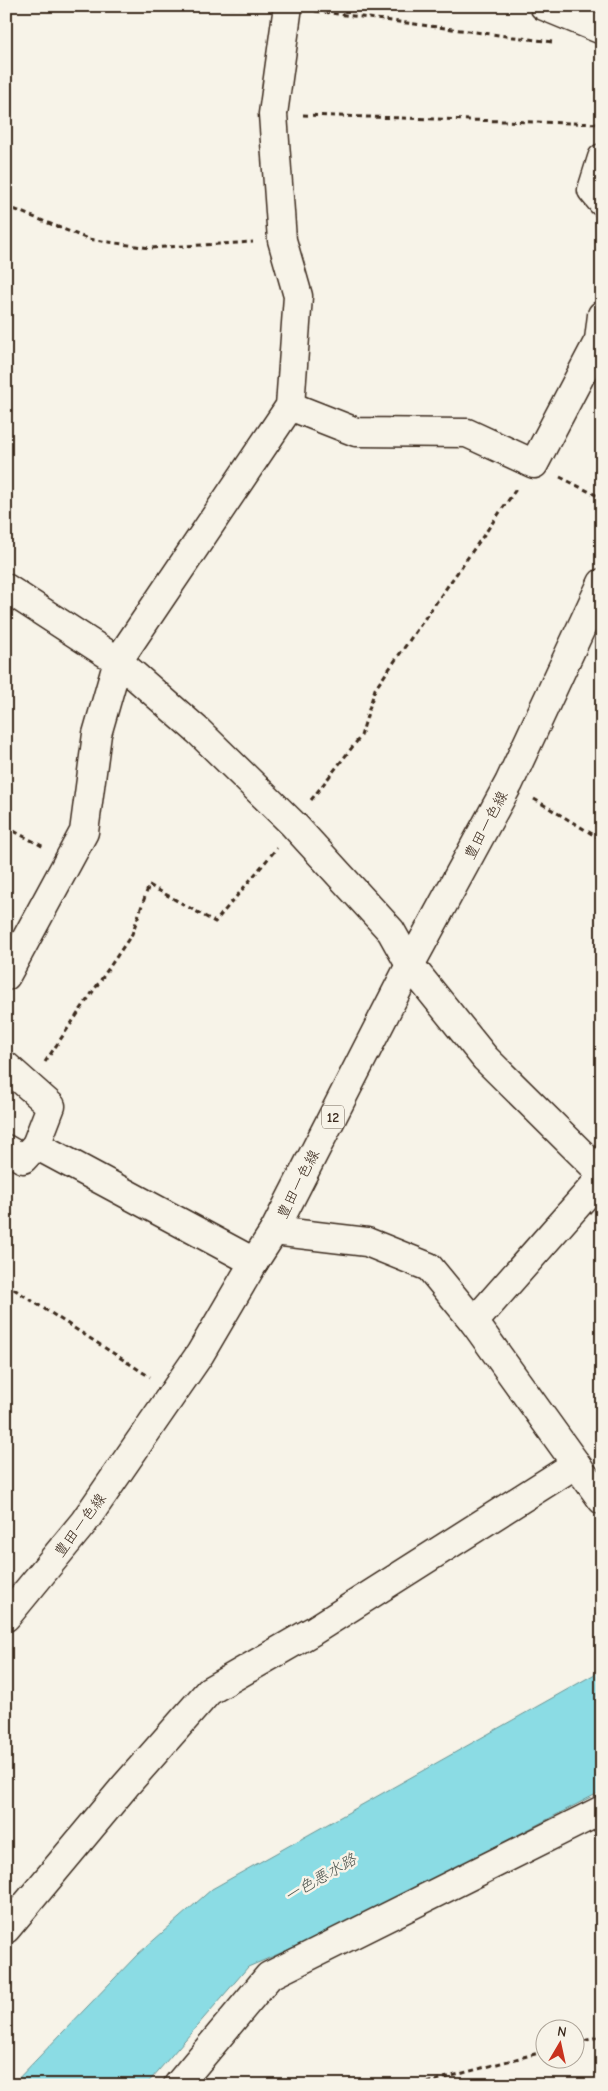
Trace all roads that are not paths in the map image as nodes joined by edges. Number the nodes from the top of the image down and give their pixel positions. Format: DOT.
graph roads {
  1 [pos="544,6"];
  2 [pos="288,7"];
  3 [pos="602,30"];
  4 [pos="602,158"];
  5 [pos="602,202"];
  6 [pos="602,315"];
  7 [pos="290,406"];
  8 [pos="602,583"];
  9 [pos="6,588"];
  10 [pos="118,661"];
  11 [pos="410,965"];
  12 [pos="6,976"];
  13 [pos="6,1066"];
  14 [pos="36,1145"];
  15 [pos="6,1149"];
  16 [pos="602,1176"];
  17 [pos="274,1231"];
  18 [pos="254,1262"];
  19 [pos="474,1322"];
  20 [pos="576,1464"];
  21 [pos="602,1500"];
  22 [pos="6,1617"];
  23 [pos="602,1810"];
  24 [pos="6,1929"];
  25 [pos="178,2085"];
  1 -- 3 [label="street"];
  2 -- 7 [label="street"];
  4 -- 5 [label="street"];
  6 -- 7 [label="street"];
  7 -- 10 [label="street"];
  8 -- 11 [label="street, 豊田一色線 / 12"];
  9 -- 10 [label="street"];
  10 -- 11 [label="street"];
  10 -- 12 [label="street"];
  11 -- 16 [label="street"];
  11 -- 17 [label="street, 豊田一色線 / 12"];
  13 -- 14 [label="street"];
  14 -- 15 [label="street"];
  14 -- 18 [label="street"];
  16 -- 19 [label="street"];
  17 -- 18 [label="street, 豊田一色線 / 12"];
  17 -- 19 [label="street"];
  18 -- 22 [label="street, 豊田一色線 / 12"];
  19 -- 20 [label="street"];
  20 -- 21 [label="street"];
  20 -- 24 [label="street"];
  23 -- 25 [label="street"];
}
